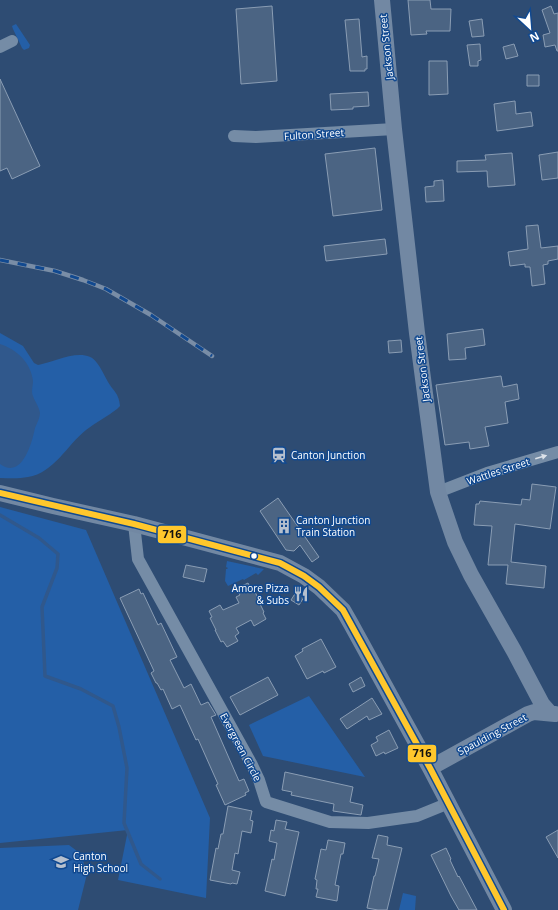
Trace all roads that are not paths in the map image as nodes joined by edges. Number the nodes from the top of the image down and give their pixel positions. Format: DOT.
graph roads {
  1 [pos="382,0"];
  2 [pos="12,41"];
  3 [pos="0,47"];
  4 [pos="394,129"];
  5 [pos="234,136"];
  6 [pos="558,452"];
  7 [pos="438,492"];
  8 [pos="0,493"];
  9 [pos="134,524"];
  10 [pos="553,713"];
  11 [pos="430,768"];
  12 [pos="448,803"];
  13 [pos="504,910"];
  1 -- 4 [label="street, Jackson Street"];
  2 -- 3 [label="street"];
  4 -- 5 [label="street, Fulton Street"];
  4 -- 7 [label="street, Jackson Street"];
  7 -- 6 [label="street, Wattles Street, one-way"];
  7 -- 10 [label="street, Jackson Street"];
  8 -- 9 [label="street"];
  9 -- 11 [label="street"];
  9 -- 12 [label="street, Evergreen Circle"];
  10 -- 11 [label="street, Spaulding Street"];
  11 -- 12 [label="street"];
  12 -- 13 [label="street"];
}
